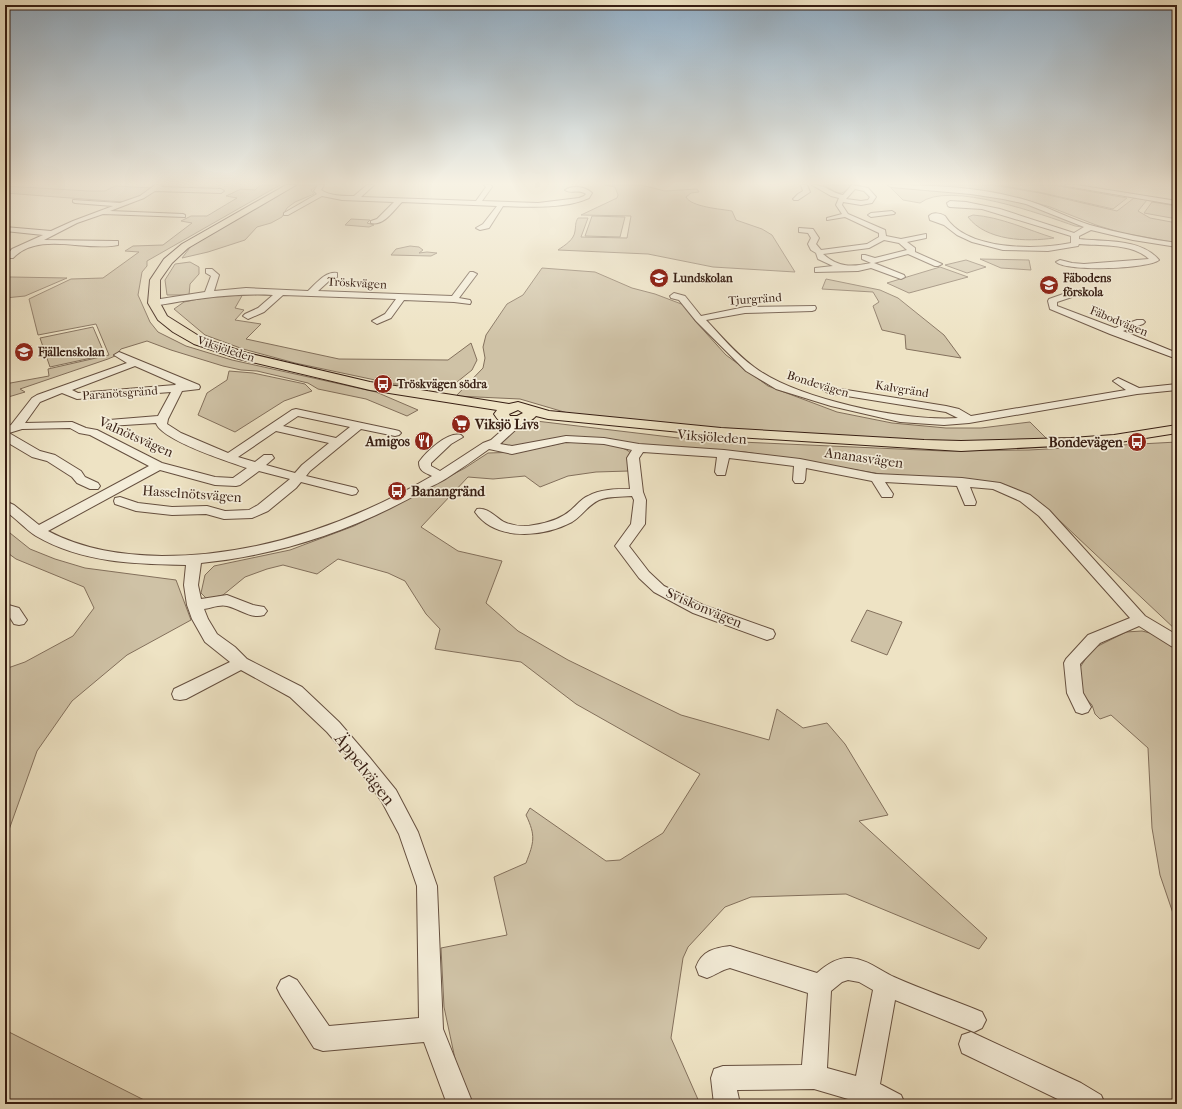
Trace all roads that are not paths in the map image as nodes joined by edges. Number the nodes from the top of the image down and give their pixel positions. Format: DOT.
graph roads {
  1 [pos="43,237"];
  2 [pos="201,237"];
  3 [pos="814,237"];
  4 [pos="919,237"];
  5 [pos="968,237"];
  6 [pos="1071,237"];
  7 [pos="1133,237"];
  8 [pos="883,238"];
  9 [pos="1075,238"];
  10 [pos="901,240"];
  11 [pos="33,242"];
  12 [pos="115,243"];
  13 [pos="1177,246"];
  14 [pos="852,247"];
  15 [pos="820,252"];
  16 [pos="909,252"];
  17 [pos="10,256"];
  18 [pos="1060,262"];
  19 [pos="873,263"];
  20 [pos="938,264"];
  21 [pos="842,268"];
  22 [pos="818,270"];
  23 [pos="209,271"];
  24 [pos="473,274"];
  25 [pos="334,275"];
  26 [pos="901,277"];
  27 [pos="281,292"];
  28 [pos="311,293"];
  29 [pos="209,294"];
  30 [pos="1069,295"];
  31 [pos="674,296"];
  32 [pos="402,297"];
  33 [pos="454,299"];
  34 [pos="466,302"];
  35 [pos="154,303"];
  36 [pos="812,308"];
  37 [pos="248,316"];
  38 [pos="699,319"];
  39 [pos="378,321"];
  40 [pos="1140,322"];
  41 [pos="1114,332"];
  42 [pos="119,356"];
  43 [pos="1177,356"];
  44 [pos="135,363"];
  45 [pos="1118,381"];
  46 [pos="180,386"];
  47 [pos="1177,387"];
  48 [pos="200,388"];
  49 [pos="64,390"];
  50 [pos="828,390"];
  51 [pos="1137,391"];
  52 [pos="505,414"];
  53 [pos="524,417"];
  54 [pos="162,419"];
  55 [pos="969,420"];
  56 [pos="5,423"];
  57 [pos="109,423"];
  58 [pos="18,424"];
  59 [pos="358,426"];
  60 [pos="274,427"];
  61 [pos="1177,430"];
  62 [pos="5,431"];
  63 [pos="395,433"];
  64 [pos="5,436"];
  65 [pos="457,437"];
  66 [pos="338,442"];
  67 [pos="488,445"];
  68 [pos="639,448"];
  69 [pos="724,454"];
  70 [pos="230,457"];
  71 [pos="268,458"];
  72 [pos="800,463"];
  73 [pos="158,466"];
  74 [pos="256,467"];
  75 [pos="720,472"];
  76 [pos="442,476"];
  77 [pos="298,478"];
  78 [pos="876,478"];
  79 [pos="799,480"];
  80 [pos="962,482"];
  81 [pos="94,486"];
  82 [pos="352,491"];
  83 [pos="637,492"];
  84 [pos="887,494"];
  85 [pos="120,501"];
  86 [pos="970,502"];
  87 [pos="5,505"];
  88 [pos="482,512"];
  89 [pos="39,531"];
  90 [pos="194,561"];
  91 [pos="195,605"];
  92 [pos="5,609"];
  93 [pos="259,611"];
  94 [pos="19,620"];
  95 [pos="1140,620"];
  96 [pos="767,634"];
  97 [pos="1177,642"];
  98 [pos="241,663"];
  99 [pos="180,694"];
  100 [pos="1082,707"];
  101 [pos="707,967"];
  102 [pos="820,985"];
  103 [pos="886,985"];
  104 [pos="289,988"];
  105 [pos="974,1020"];
  106 [pos="431,1029"];
  107 [pos="971,1044"];
  108 [pos="814,1077"];
  109 [pos="866,1091"];
  110 [pos="1079,1100"];
  111 [pos="460,1104"];
  112 [pos="727,1104"];
  113 [pos="892,1104"];
  1 -- 11 [label="street"];
  2 -- 35 [label="main road"];
  3 -- 15 [label="street"];
  4 -- 10 [label="street"];
  5 -- 9 [label="street"];
  6 -- 9 [label="street"];
  7 -- 13 [label="street"];
  8 -- 10 [label="street"];
  8 -- 14 [label="street"];
  9 -- 18 [label="street"];
  10 -- 16 [label="street"];
  11 -- 12 [label="street"];
  11 -- 17 [label="street"];
  14 -- 15 [label="street"];
  14 -- 19 [label="street"];
  15 -- 21 [label="street"];
  16 -- 19 [label="street"];
  16 -- 20 [label="street"];
  19 -- 21 [label="street"];
  19 -- 26 [label="street"];
  21 -- 22 [label="street"];
  23 -- 29 [label="street"];
  24 -- 33 [label="street"];
  25 -- 28 [label="street, Tröskvägen"];
  27 -- 28 [label="street, Tröskvägen"];
  27 -- 29 [label="street, Tröskvägen"];
  27 -- 37 [label="street"];
  28 -- 32 [label="street, Tröskvägen"];
  29 -- 35 [label="street, Tröskvägen"];
  30 -- 41 [label="street, Fäbodvägen"];
  31 -- 38 [label="street, Bondevägen"];
  32 -- 33 [label="street, Tröskvägen"];
  32 -- 39 [label="street, Tröskvägen"];
  33 -- 34 [label="street, Tröskvägen"];
  35 -- 52 [label="main road, Viksjöleden"];
  36 -- 38 [label="street, Tjurgränd"];
  38 -- 55 [label="street, Bondevägen"];
  40 -- 41 [label="street"];
  41 -- 43 [label="street, Fäbodvägen"];
  42 -- 44 [label="street, Paranötsgränd"];
  44 -- 46 [label="street, Paranötsgränd"];
  44 -- 49 [label="street, Paranötsgränd"];
  45 -- 51 [label="street"];
  46 -- 48 [label="street, Paranötsgränd"];
  46 -- 49 [label="street, Paranötsgränd"];
  46 -- 54 [label="street, Paranötsgränd"];
  47 -- 51 [label="street, Bondevägen"];
  49 -- 58 [label="street, Paranötsgränd"];
  50 -- 55 [label="street, Kalvgränd"];
  51 -- 55 [label="street, Bondevägen"];
  52 -- 53 [label="main road, Viksjöleden"];
  52 -- 67 [label="street"];
  53 -- 61 [label="main road, Viksjöleden"];
  53 -- 67 [label="street"];
  54 -- 57 [label="street"];
  54 -- 70 [label="street"];
  56 -- 58 [label="street"];
  58 -- 62 [label="street"];
  58 -- 73 [label="street, Valnötsvägen"];
  59 -- 60 [label="street"];
  59 -- 63 [label="street"];
  59 -- 66 [label="street, Hasselnötsvägen"];
  60 -- 66 [label="street"];
  60 -- 70 [label="street"];
  64 -- 81 [label="street"];
  65 -- 76 [label="street"];
  66 -- 77 [label="street, Hasselnötsvägen"];
  67 -- 68 [label="street, Ananasvägen"];
  67 -- 76 [label="street"];
  68 -- 69 [label="street, Ananasvägen"];
  68 -- 83 [label="street, Sviskonvägen"];
  69 -- 72 [label="street, Ananasvägen"];
  69 -- 75 [label="street"];
  70 -- 74 [label="street"];
  71 -- 74 [label="street"];
  72 -- 78 [label="street, Ananasvägen"];
  72 -- 79 [label="street"];
  73 -- 74 [label="street, Valnötsvägen"];
  73 -- 89 [label="street, Hasselnötsvägen"];
  74 -- 77 [label="street"];
  76 -- 90 [label="street"];
  77 -- 82 [label="street"];
  77 -- 85 [label="street, Hasselnötsvägen"];
  78 -- 80 [label="street, Ananasvägen"];
  78 -- 84 [label="street"];
  80 -- 86 [label="street"];
  80 -- 95 [label="street, Ananasvägen"];
  83 -- 88 [label="street"];
  83 -- 96 [label="street, Sviskonvägen"];
  87 -- 89 [label="street"];
  89 -- 90 [label="street"];
  90 -- 91 [label="street, Äppelvägen"];
  91 -- 93 [label="street"];
  91 -- 98 [label="street, Äppelvägen"];
  92 -- 94 [label="street"];
  95 -- 97 [label="street, Ananasvägen"];
  95 -- 100 [label="street"];
  98 -- 99 [label="street"];
  98 -- 106 [label="street, Äppelvägen"];
  101 -- 102 [label="street"];
  102 -- 103 [label="street"];
  102 -- 108 [label="street"];
  103 -- 105 [label="street"];
  103 -- 109 [label="street"];
  104 -- 106 [label="street"];
  106 -- 111 [label="street, Äppelvägen"];
  107 -- 110 [label="street"];
  108 -- 109 [label="street"];
  108 -- 112 [label="street"];
  109 -- 113 [label="street"];
}
